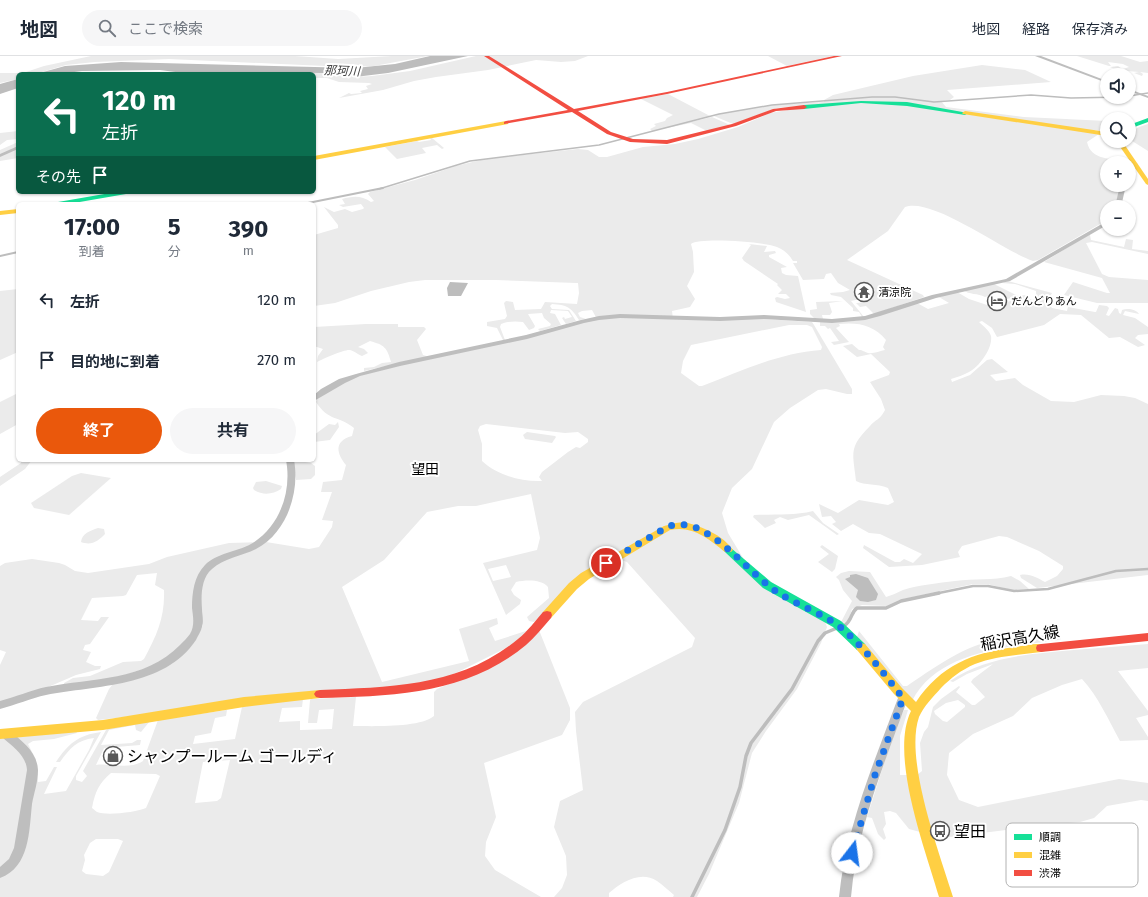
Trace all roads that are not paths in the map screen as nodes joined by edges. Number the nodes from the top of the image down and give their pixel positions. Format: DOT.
graph roads {
  1 [pos="486,56"];
  2 [pos="840,56"];
  3 [pos="1037,56"];
  4 [pos="1100,79"];
  5 [pos="1136,92"];
  6 [pos="1148,96"];
  7 [pos="571,110"];
  8 [pos="1148,120"];
  9 [pos="1136,124"];
  10 [pos="1100,133"];
  11 [pos="16,148"];
  12 [pos="0,156"];
  13 [pos="316,158"];
  14 [pos="1136,170"];
  15 [pos="1148,183"];
  16 [pos="115,194"];
  17 [pos="69,202"];
  18 [pos="16,211"];
  19 [pos="0,213"];
  20 [pos="1100,227"];
  21 [pos="316,397"];
  22 [pos="291,462"];
  23 [pos="1148,638"];
  24 [pos="903,698"];
  25 [pos="0,705"];
  26 [pos="916,710"];
  27 [pos="3,734"];
  28 [pos="0,874"];
  29 [pos="845,897"];
  30 [pos="946,897"];
  1 -- 7 [label="street"];
  2 -- 7 [label="street"];
  3 -- 4 [label="street"];
  5 -- 6 [label="street"];
  7 -- 10 [label="street"];
  7 -- 13 [label="street"];
  8 -- 9 [label="street"];
  11 -- 12 [label="street"];
  14 -- 15 [label="street"];
  16 -- 17 [label="street"];
  18 -- 19 [label="street"];
  20 -- 21 [label="street"];
  22 -- 25 [label="street"];
  23 -- 26 [label="street, 稲沢高久線"];
  24 -- 26 [label="street"];
  24 -- 27 [label="street"];
  24 -- 29 [label="street"];
  26 -- 30 [label="street, 稲沢高久線"];
  27 -- 28 [label="street"];
}
